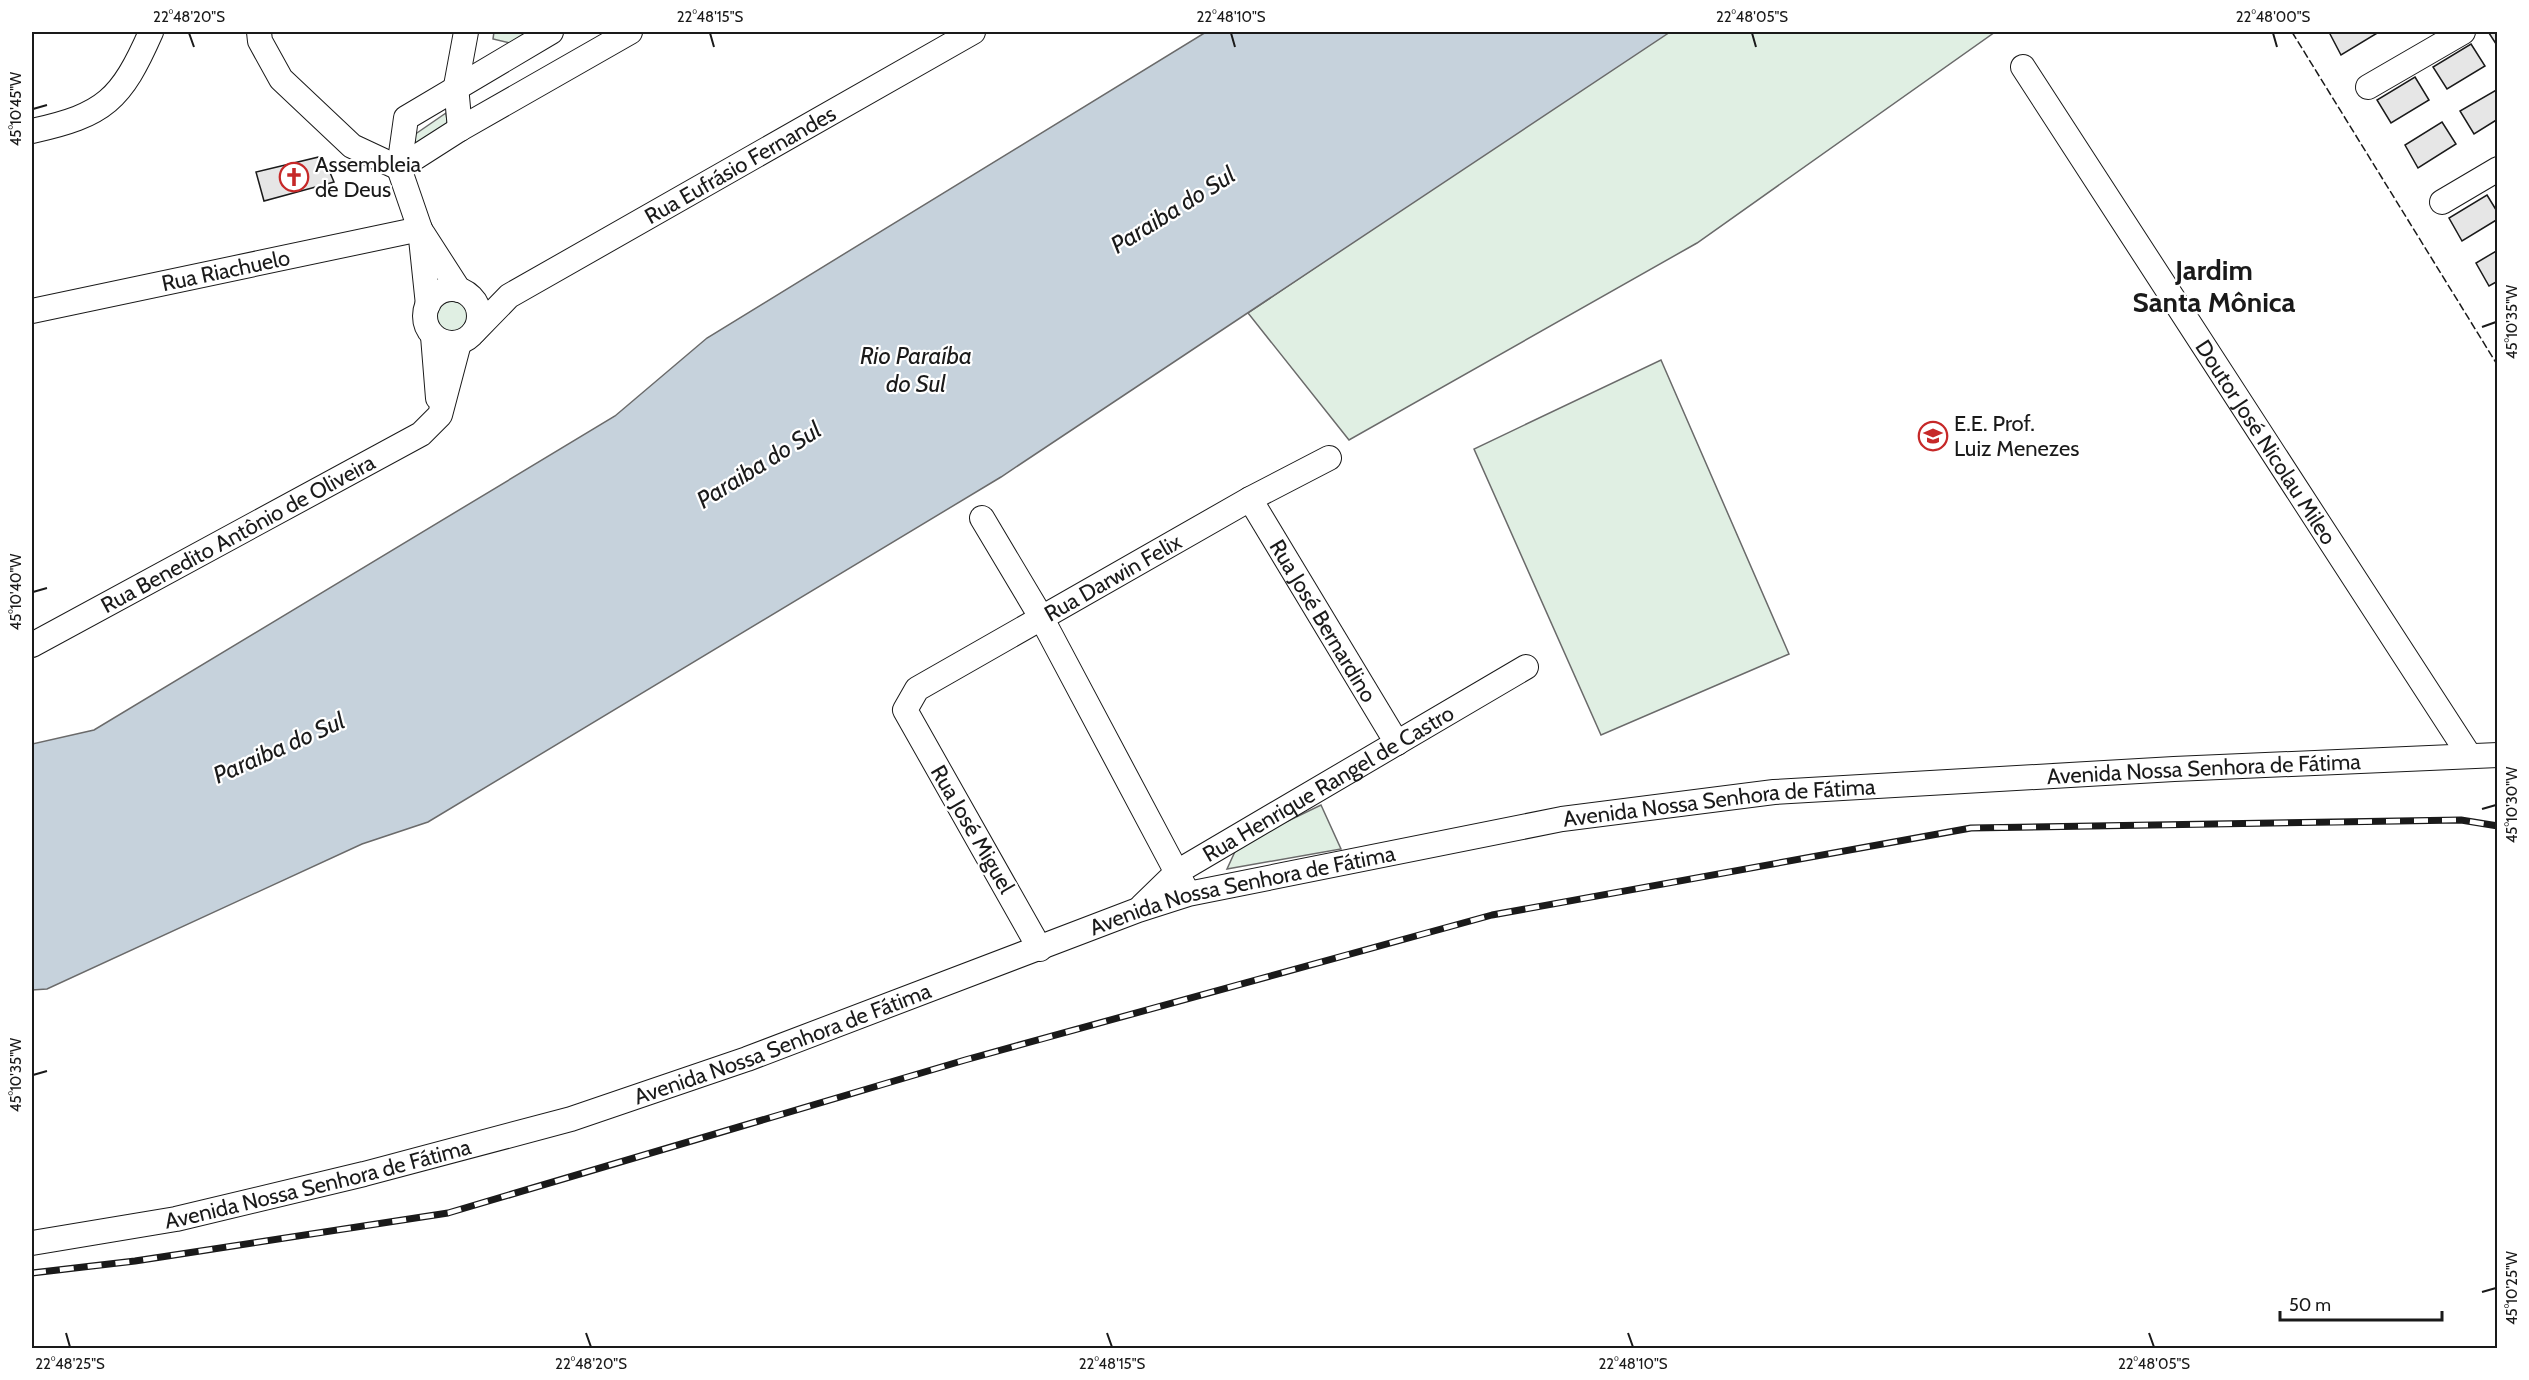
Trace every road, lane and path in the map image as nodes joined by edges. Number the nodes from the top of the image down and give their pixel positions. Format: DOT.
graph roads {
  1 [pos="151,32"];
  2 [pos="259,32"];
  3 [pos="466,32"];
  4 [pos="551,32"];
  5 [pos="630,32"];
  6 [pos="2463,32"];
  7 [pos="967,33"];
  8 [pos="2023,68"];
  9 [pos="456,86"];
  10 [pos="2368,87"];
  11 [pos="460,129"];
  12 [pos="32,131"];
  13 [pos="399,168"];
  14 [pos="2498,169"];
  15 [pos="2442,202"];
  16 [pos="420,229"];
  17 [pos="467,295"];
  18 [pos="509,296"];
  19 [pos="428,305"];
  20 [pos="32,311"];
  21 [pos="434,336"];
  22 [pos="467,338"];
  23 [pos="440,415"];
  24 [pos="1329,458"];
  25 [pos="1250,499"];
  26 [pos="981,518"];
  27 [pos="1041,617"];
  28 [pos="32,645"];
  29 [pos="1526,667"];
  30 [pos="905,710"];
  31 [pos="1397,743"];
  32 [pos="2469,755"];
  33 [pos="2498,755"];
  34 [pos="1177,872"];
  35 [pos="1188,894"];
  36 [pos="1138,910"];
  37 [pos="1041,949"];
  38 [pos="32,1243"];
  1 -- 12 [label="street"];
  2 -- 13 [label="street"];
  3 -- 9 [label="street"];
  4 -- 9 [label="street"];
  5 -- 11 [label="street"];
  6 -- 10 [label="street"];
  7 -- 18 [label="street, Rua Eufrásio Fernandes"];
  8 -- 32 [label="street, Doutor José Nicolau Mileo"];
  9 -- 11 [label="street"];
  9 -- 13 [label="street"];
  11 -- 13 [label="street"];
  13 -- 16 [label="street"];
  14 -- 15 [label="street"];
  16 -- 17 [label="street"];
  16 -- 19 [label="street"];
  16 -- 20 [label="street, Rua Riachuelo"];
  17 -- 18 [label="street"];
  17 -- 19 [label="street"];
  17 -- 22 [label="street"];
  18 -- 22 [label="street"];
  19 -- 21 [label="street"];
  21 -- 22 [label="street"];
  21 -- 23 [label="street"];
  22 -- 23 [label="street"];
  23 -- 28 [label="street, Rua Benedito Antônio de Oliveira"];
  24 -- 25 [label="street, Rua Darwin Felix"];
  25 -- 27 [label="street, Rua Darwin Felix"];
  25 -- 31 [label="street, Rua José Bernardino"];
  26 -- 27 [label="street"];
  27 -- 30 [label="street, Rua Darwin Felix"];
  27 -- 34 [label="street"];
  29 -- 31 [label="street, Rua Henrique Rangel de Castro"];
  30 -- 37 [label="street, Rua José Miguel"];
  31 -- 34 [label="street, Rua Henrique Rangel de Castro"];
  32 -- 33 [label="street, Avenida Nossa Senhora de Fátima"];
  32 -- 35 [label="street, Avenida Nossa Senhora de Fátima"];
  34 -- 35 [label="street"];
  34 -- 36 [label="street, Rua Henrique Rangel de Castro"];
  35 -- 36 [label="street, Avenida Nossa Senhora de Fátima"];
  36 -- 37 [label="street, Avenida Nossa Senhora de Fátima"];
  37 -- 38 [label="street, Avenida Nossa Senhora de Fátima"];
}
